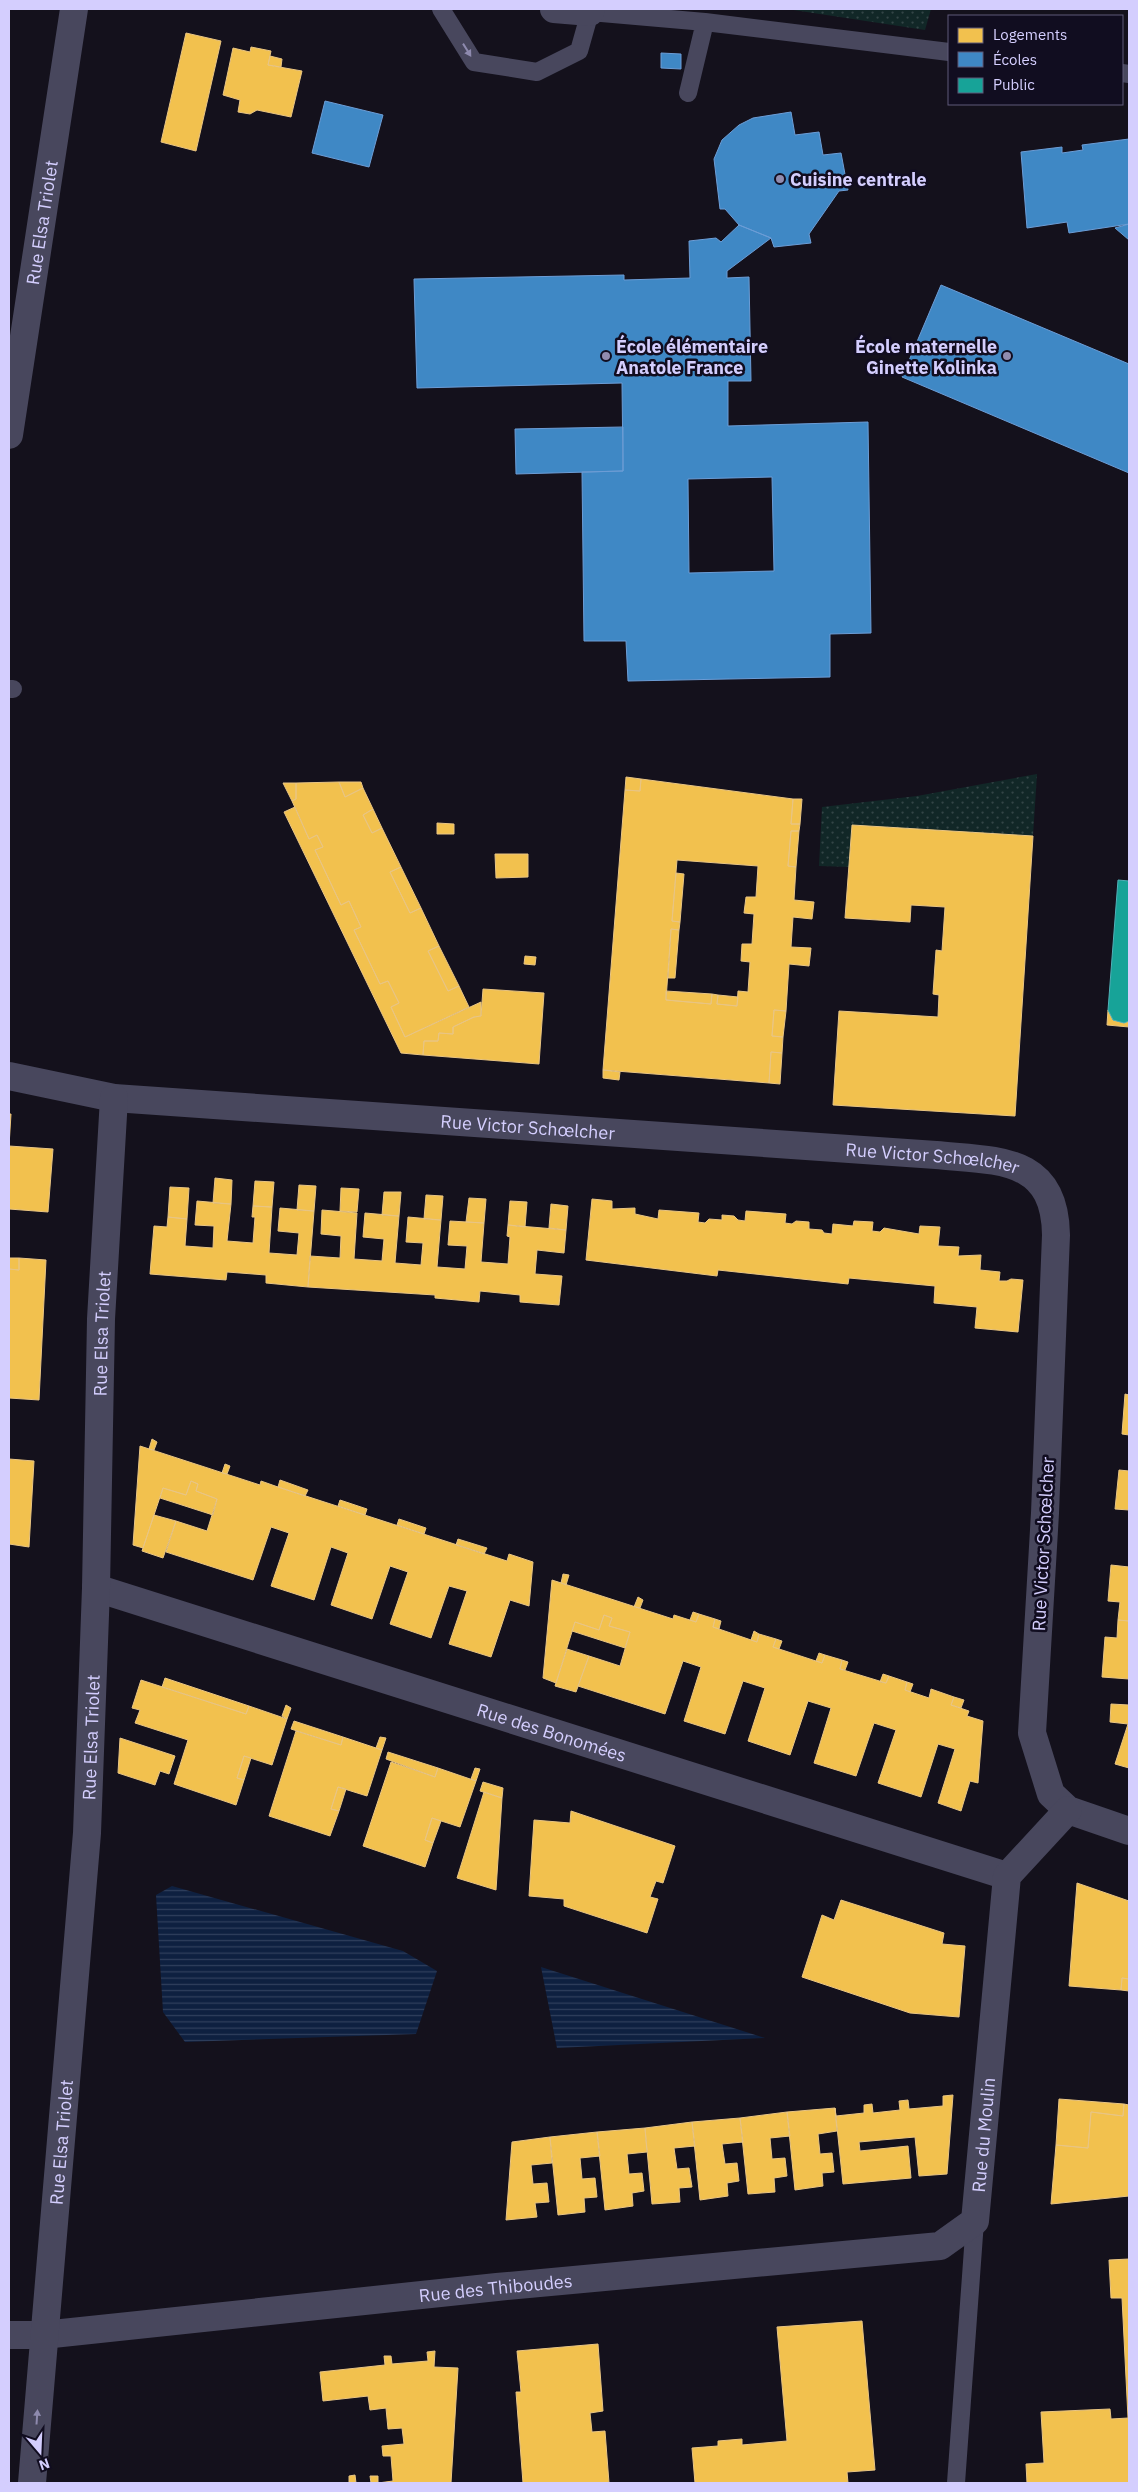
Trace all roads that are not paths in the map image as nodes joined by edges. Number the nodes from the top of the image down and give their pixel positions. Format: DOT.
graph roads {
  1 [pos="74,9"];
  2 [pos="441,9"];
  3 [pos="554,9"];
  4 [pos="591,10"];
  5 [pos="705,22"];
  6 [pos="948,52"];
  7 [pos="688,93"];
  8 [pos="9,436"];
  9 [pos="9,1076"];
  10 [pos="114,1098"];
  11 [pos="96,1588"];
  12 [pos="1068,1810"];
  13 [pos="1129,1831"];
  14 [pos="1007,1876"];
  15 [pos="975,2221"];
  16 [pos="9,2335"];
  17 [pos="43,2335"];
  18 [pos="32,2483"];
  19 [pos="956,2483"];
  1 -- 8 [label="street, Rue Elsa Triolet"];
  2 -- 4 [label="lane, one-way"];
  3 -- 4 [label="street"];
  4 -- 5 [label="lane"];
  5 -- 6 [label="lane"];
  5 -- 7 [label="lane"];
  9 -- 10 [label="street"];
  10 -- 11 [label="street, Rue Elsa Triolet"];
  10 -- 12 [label="street, Rue Victor Schœlcher"];
  11 -- 14 [label="street, Rue des Bonomées"];
  11 -- 17 [label="street, Rue Elsa Triolet"];
  12 -- 13 [label="street, Rue Victor Schœlcher"];
  12 -- 14 [label="street"];
  14 -- 15 [label="street, Rue du Moulin"];
  15 -- 17 [label="street, Rue des Thiboudes"];
  15 -- 19 [label="lane, Rue du Moulin"];
  16 -- 17 [label="street, Rue des Thiboudes"];
  18 -- 17 [label="street, Rue Elsa Triolet, one-way"];
}
